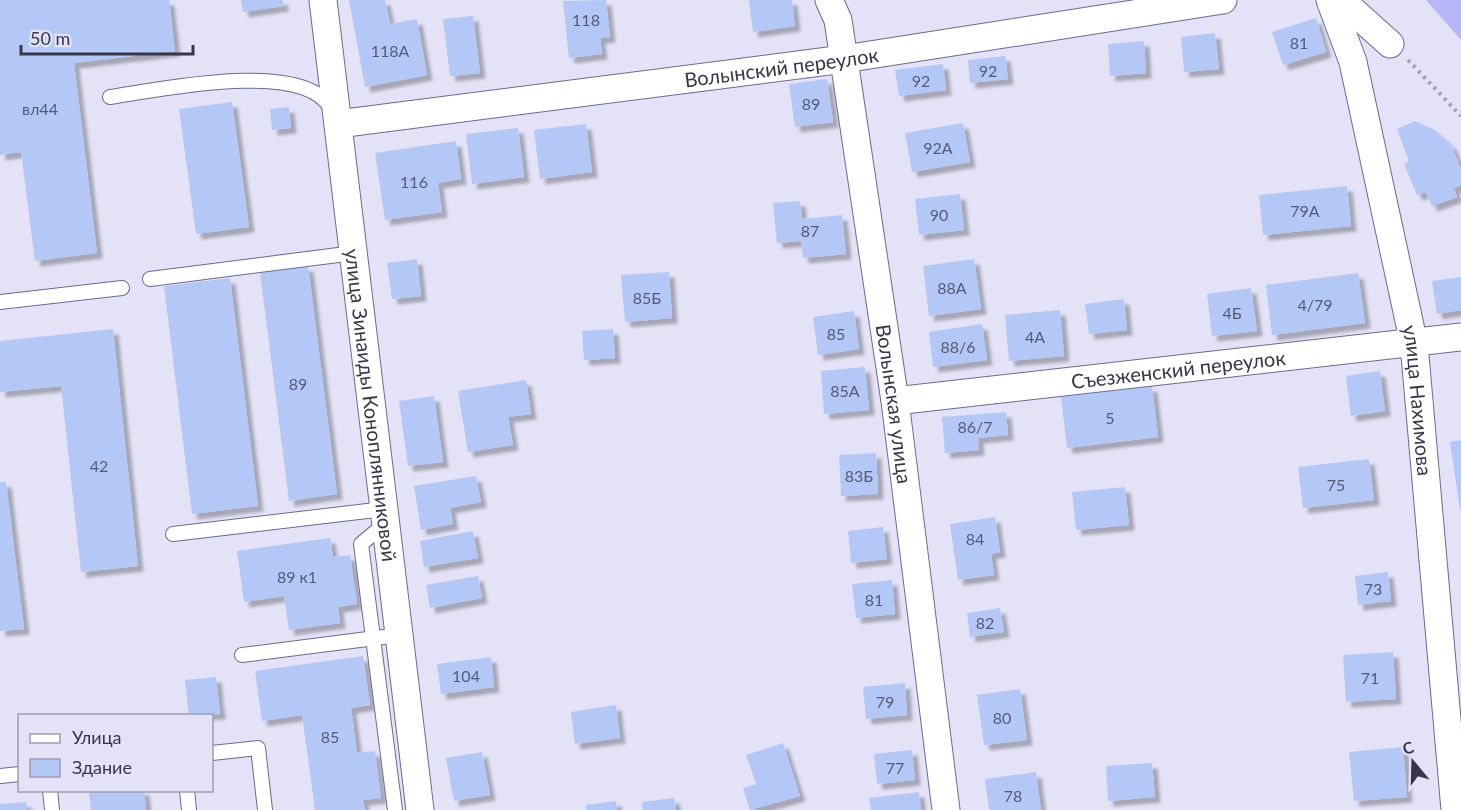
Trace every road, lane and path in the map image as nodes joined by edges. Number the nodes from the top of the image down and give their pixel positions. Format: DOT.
graph roads {
  1 [pos="323,0"];
  2 [pos="829,0"];
  3 [pos="1223,0"];
  4 [pos="1330,0"];
  5 [pos="1341,0"];
  6 [pos="1390,44"];
  7 [pos="844,58"];
  8 [pos="110,97"];
  9 [pos="1461,116"];
  10 [pos="338,124"];
  11 [pos="354,253"];
  12 [pos="150,279"];
  13 [pos="122,288"];
  14 [pos="0,302"];
  15 [pos="1461,337"];
  16 [pos="1414,344"];
  17 [pos="895,401"];
  18 [pos="385,516"];
  19 [pos="173,534"];
  20 [pos="399,635"];
  21 [pos="372,639"];
  22 [pos="242,655"];
  23 [pos="213,753"];
  24 [pos="18,774"];
  25 [pos="0,776"];
  26 [pos="50,792"];
  27 [pos="187,792"];
  28 [pos="52,810"];
  29 [pos="189,810"];
  30 [pos="265,810"];
  31 [pos="395,810"];
  32 [pos="420,810"];
  33 [pos="946,810"];
  34 [pos="1455,810"];
  1 -- 10 [label="street, улица Зинаиды Коноплянниковой"];
  2 -- 7 [label="street, Волынская улица"];
  3 -- 7 [label="street, Волынский переулок"];
  4 -- 16 [label="street, улица Нахимова"];
  5 -- 6 [label="street"];
  6 -- 9 [label="path"];
  7 -- 10 [label="street, Волынский переулок"];
  7 -- 17 [label="street, Волынская улица"];
  8 -- 10 [label="lane"];
  10 -- 11 [label="street, улица Зинаиды Коноплянниковой"];
  11 -- 12 [label="lane"];
  11 -- 18 [label="street, улица Зинаиды Коноплянниковой"];
  13 -- 14 [label="lane"];
  15 -- 16 [label="street, Съезженский переулок"];
  16 -- 17 [label="street, Съезженский переулок"];
  16 -- 34 [label="street, улица Нахимова"];
  17 -- 33 [label="street, Волынская улица"];
  18 -- 19 [label="lane"];
  18 -- 20 [label="street, улица Зинаиды Коноплянниковой"];
  18 -- 21 [label="lane"];
  20 -- 21 [label="lane"];
  20 -- 32 [label="street, улица Зинаиды Коноплянниковой"];
  21 -- 22 [label="lane"];
  21 -- 31 [label="lane"];
  23 -- 30 [label="lane"];
  24 -- 25 [label="lane"];
  26 -- 28 [label="lane"];
  27 -- 29 [label="lane"];
}
